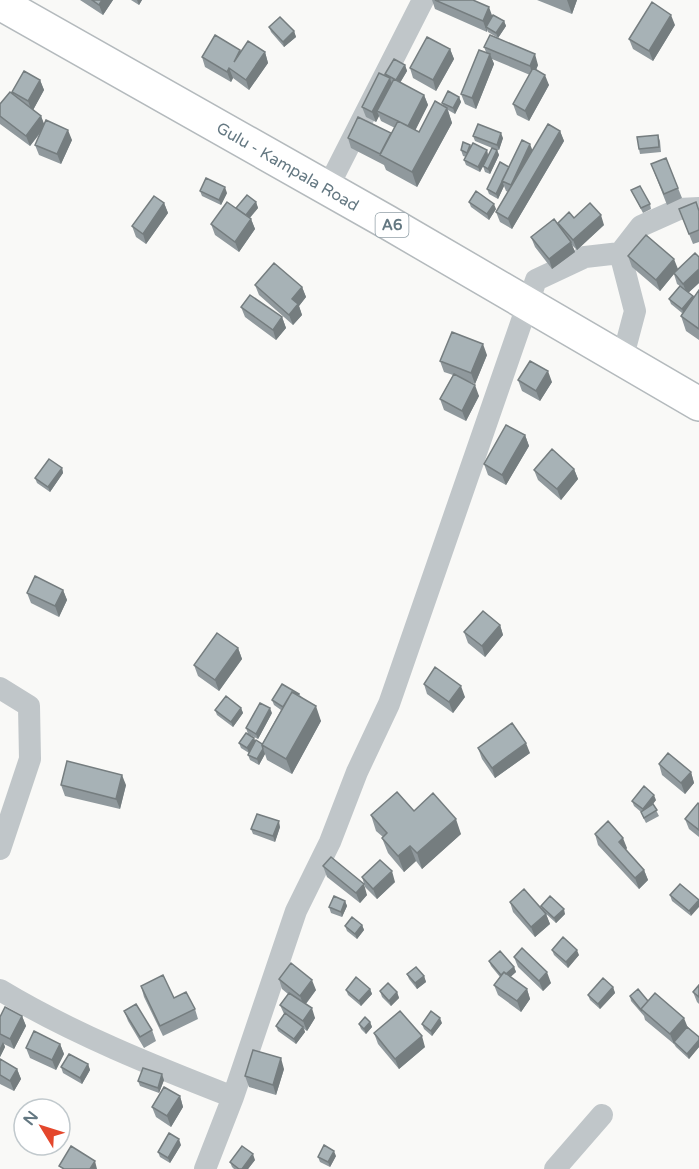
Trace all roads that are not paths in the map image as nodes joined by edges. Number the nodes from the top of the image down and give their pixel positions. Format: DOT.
graph roads {
  1 [pos="423,0"];
  2 [pos="0,3"];
  3 [pos="327,189"];
  4 [pos="699,208"];
  5 [pos="620,253"];
  6 [pos="527,304"];
  7 [pos="622,360"];
  8 [pos="699,404"];
  9 [pos="0,688"];
  10 [pos="0,849"];
  11 [pos="0,990"];
  12 [pos="233,1097"];
  13 [pos="602,1115"];
  14 [pos="205,1169"];
  15 [pos="555,1169"];
  1 -- 3 [label="street"];
  2 -- 3 [label="main road, Gulu - Kampala Road / A6"];
  3 -- 6 [label="main road, Gulu - Kampala Road / A6"];
  4 -- 5 [label="street"];
  5 -- 6 [label="street"];
  5 -- 7 [label="street"];
  6 -- 7 [label="main road, Gulu - Kampala Road / A6"];
  6 -- 12 [label="street"];
  7 -- 8 [label="main road, Gulu - Kampala Road / A6"];
  9 -- 10 [label="street"];
  11 -- 12 [label="street"];
  12 -- 14 [label="street"];
  13 -- 15 [label="street"];
}
